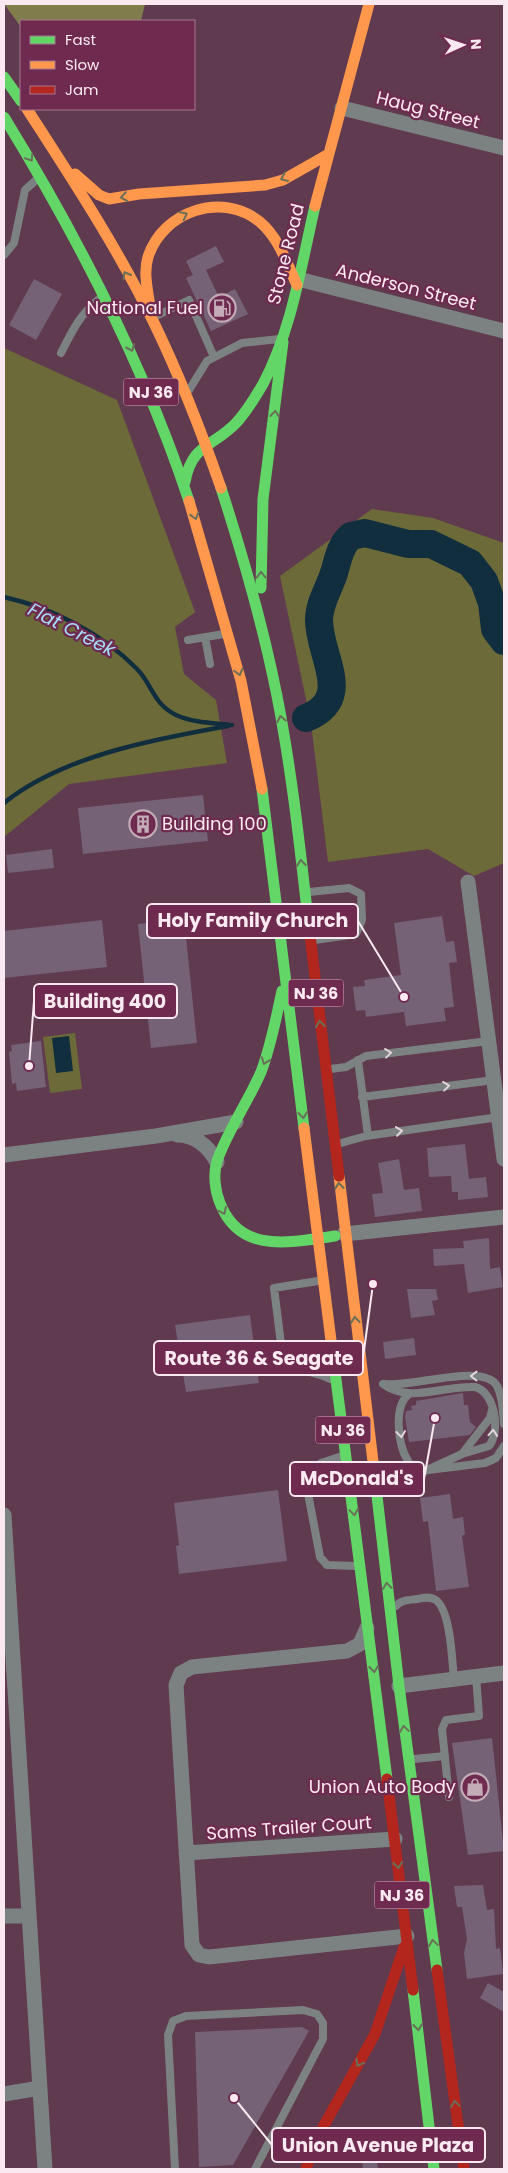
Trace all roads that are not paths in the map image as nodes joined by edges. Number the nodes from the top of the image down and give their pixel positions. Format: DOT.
graph roads {
  1 [pos="369,4"];
  2 [pos="4,77"];
  3 [pos="20,100"];
  4 [pos="342,108"];
  5 [pos="28,110"];
  6 [pos="4,117"];
  7 [pos="504,148"];
  8 [pos="327,155"];
  9 [pos="60,160"];
  10 [pos="41,175"];
  11 [pos="4,255"];
  12 [pos="297,282"];
  13 [pos="106,294"];
  14 [pos="152,318"];
  15 [pos="504,331"];
  16 [pos="283,340"];
  17 [pos="60,353"];
  18 [pos="214,357"];
  19 [pos="186,396"];
  20 [pos="206,445"];
  21 [pos="184,482"];
  22 [pos="262,624"];
  23 [pos="228,633"];
  24 [pos="205,637"];
  25 [pos="188,640"];
  26 [pos="210,664"];
  27 [pos="468,882"];
  28 [pos="305,892"];
  29 [pos="310,940"];
  30 [pos="286,962"];
  31 [pos="489,1041"];
  32 [pos="358,1060"];
  33 [pos="325,1069"];
  34 [pos="494,1080"];
  35 [pos="362,1097"];
  36 [pos="500,1109"];
  37 [pos="236,1122"];
  38 [pos="156,1136"];
  39 [pos="368,1136"];
  40 [pos="334,1145"];
  41 [pos="503,1151"];
  42 [pos="4,1155"];
  43 [pos="217,1162"];
  44 [pos="504,1217"];
  45 [pos="344,1234"];
  46 [pos="317,1238"];
  47 [pos="323,1280"];
  48 [pos="361,1367"];
  49 [pos="336,1383"];
  50 [pos="383,1384"];
  51 [pos="408,1394"];
  52 [pos="492,1410"];
  53 [pos="504,1424"];
  54 [pos="504,1446"];
  55 [pos="346,1454"];
  56 [pos="462,1454"];
  57 [pos="500,1457"];
  58 [pos="422,1471"];
  59 [pos="377,1494"];
  60 [pos="4,1515"];
  61 [pos="361,1566"];
  62 [pos="391,1618"];
  63 [pos="368,1621"];
  64 [pos="504,1673"];
  65 [pos="476,1676"];
  66 [pos="454,1679"];
  67 [pos="398,1686"];
  68 [pos="445,1756"];
  69 [pos="408,1759"];
  70 [pos="449,1797"];
  71 [pos="395,1839"];
  72 [pos="186,1854"];
  73 [pos="4,1916"];
  74 [pos="28,1916"];
  75 [pos="408,1936"];
  76 [pos="40,2088"];
  77 [pos="4,2094"];
  78 [pos="45,2169"];
  79 [pos="175,2169"];
  80 [pos="255,2169"];
  81 [pos="306,2169"];
  82 [pos="434,2169"];
  83 [pos="464,2169"];
  1 -- 4 [label="main road, Stone Road"];
  2 -- 3 [label="main road"];
  4 -- 7 [label="street, Haug Street"];
  4 -- 8 [label="main road, Stone Road"];
  5 -- 9 [label="main road, NJ 36"];
  6 -- 10 [label="main road, NJ 36, one-way"];
  8 -- 9 [label="main road, one-way"];
  8 -- 12 [label="main road, Stone Road"];
  14 -- 9 [label="main road, NJ 36, one-way"];
  10 -- 11 [label="lane"];
  10 -- 13 [label="main road, NJ 36"];
  14 -- 12 [label="main road, one-way"];
  12 -- 15 [label="street, Anderson Street"];
  12 -- 16 [label="main road, Stone Road"];
  13 -- 17 [label="lane"];
  13 -- 21 [label="main road, NJ 36, one-way"];
  14 -- 18 [label="lane"];
  14 -- 19 [label="main road, NJ 36"];
  16 -- 18 [label="lane"];
  16 -- 20 [label="main road, Stone Road"];
  22 -- 16 [label="main road, one-way"];
  18 -- 19 [label="lane"];
  19 -- 20 [label="main road, NJ 36"];
  20 -- 21 [label="main road, Stone Road"];
  20 -- 22 [label="main road, NJ 36"];
  21 -- 23 [label="main road, NJ 36, one-way"];
  28 -- 22 [label="main road, NJ 36, one-way"];
  23 -- 24 [label="lane"];
  23 -- 30 [label="main road, NJ 36, one-way"];
  24 -- 25 [label="lane"];
  24 -- 26 [label="lane"];
  27 -- 31 [label="street"];
  28 -- 29 [label="main road, NJ 36"];
  28 -- 29 [label="lane"];
  33 -- 29 [label="main road, NJ 36, one-way"];
  30 -- 37 [label="main road, one-way"];
  30 -- 46 [label="main road, NJ 36, one-way"];
  32 -- 31 [label="lane, one-way"];
  31 -- 34 [label="street"];
  32 -- 33 [label="lane"];
  32 -- 35 [label="lane"];
  33 -- 40 [label="main road, NJ 36"];
  35 -- 34 [label="lane, one-way"];
  34 -- 36 [label="street"];
  35 -- 39 [label="lane"];
  39 -- 36 [label="lane, one-way"];
  36 -- 41 [label="street"];
  37 -- 38 [label="street"];
  37 -- 43 [label="main road"];
  38 -- 42 [label="street"];
  38 -- 43 [label="street"];
  39 -- 40 [label="lane"];
  45 -- 40 [label="main road, NJ 36, one-way"];
  43 -- 46 [label="main road, one-way"];
  44 -- 45 [label="street"];
  45 -- 46 [label="main road"];
  48 -- 45 [label="main road, NJ 36, one-way"];
  46 -- 47 [label="main road, NJ 36"];
  47 -- 49 [label="main road, NJ 36"];
  47 -- 49 [label="lane"];
  48 -- 50 [label="lane"];
  48 -- 59 [label="main road, NJ 36"];
  49 -- 55 [label="main road, NJ 36"];
  50 -- 51 [label="lane"];
  53 -- 50 [label="lane, one-way"];
  51 -- 52 [label="lane"];
  51 -- 58 [label="lane, one-way"];
  52 -- 56 [label="lane"];
  56 -- 52 [label="lane, one-way"];
  54 -- 57 [label="lane"];
  55 -- 61 [label="main road, NJ 36, one-way"];
  55 -- 61 [label="lane"];
  56 -- 58 [label="lane"];
  57 -- 58 [label="lane"];
  58 -- 59 [label="lane"];
  62 -- 59 [label="main road, NJ 36, one-way"];
  60 -- 74 [label="street"];
  61 -- 63 [label="main road, NJ 36"];
  62 -- 66 [label="lane"];
  62 -- 67 [label="main road, NJ 36"];
  63 -- 71 [label="main road, NJ 36, one-way"];
  63 -- 72 [label="street, Sams Trailer Court"];
  64 -- 65 [label="street"];
  65 -- 66 [label="street"];
  65 -- 68 [label="lane"];
  66 -- 67 [label="street"];
  69 -- 67 [label="main road, NJ 36, one-way"];
  68 -- 69 [label="lane"];
  68 -- 70 [label="lane"];
  83 -- 69 [label="main road, NJ 36, one-way"];
  71 -- 72 [label="street, Sams Trailer Court"];
  71 -- 75 [label="main road, NJ 36, one-way"];
  72 -- 75 [label="street, Sams Trailer Court"];
  73 -- 74 [label="street"];
  74 -- 76 [label="street"];
  75 -- 81 [label="main road, one-way"];
  75 -- 82 [label="main road, NJ 36, one-way"];
  76 -- 77 [label="street"];
  76 -- 78 [label="street"];
  79 -- 80 [label="lane"];
}
